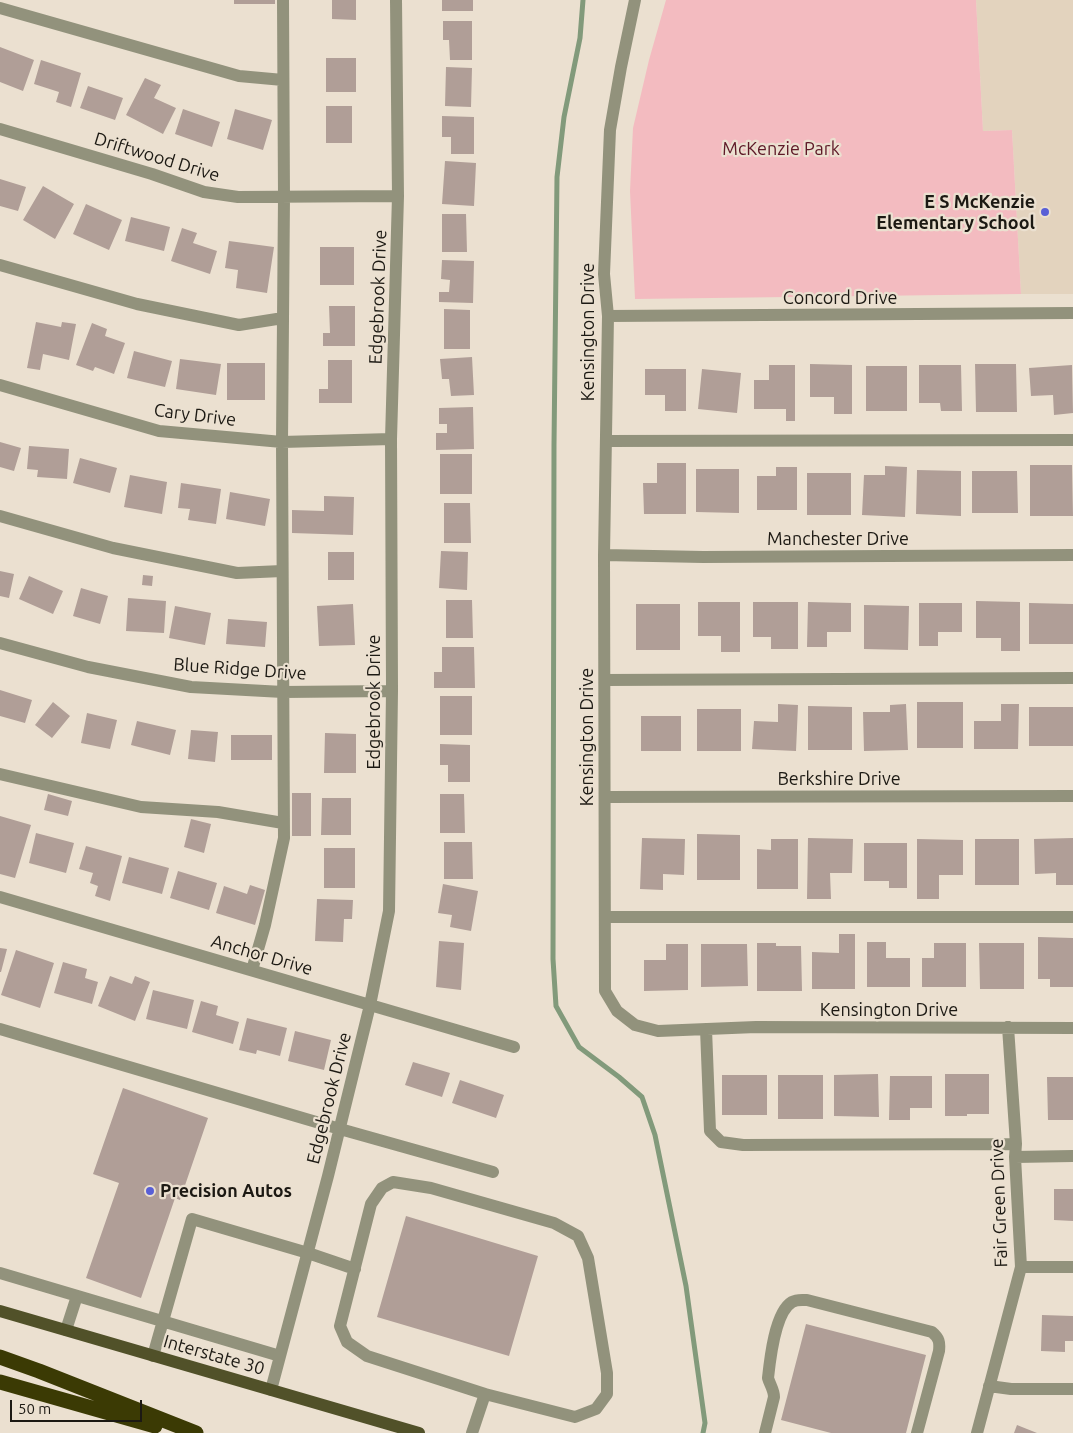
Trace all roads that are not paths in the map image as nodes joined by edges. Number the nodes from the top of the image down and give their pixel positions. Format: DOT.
graph roads {
  1 [pos="283,0"];
  2 [pos="396,0"];
  3 [pos="635,0"];
  4 [pos="0,8"];
  5 [pos="283,80"];
  6 [pos="0,129"];
  7 [pos="398,196"];
  8 [pos="284,197"];
  9 [pos="0,265"];
  10 [pos="1073,314"];
  11 [pos="608,316"];
  12 [pos="283,318"];
  13 [pos="0,385"];
  14 [pos="391,439"];
  15 [pos="1073,440"];
  16 [pos="606,441"];
  17 [pos="282,442"];
  18 [pos="0,516"];
  19 [pos="604,555"];
  20 [pos="1073,555"];
  21 [pos="282,571"];
  22 [pos="0,643"];
  23 [pos="1073,678"];
  24 [pos="605,680"];
  25 [pos="392,691"];
  26 [pos="283,692"];
  27 [pos="0,774"];
  28 [pos="1073,796"];
  29 [pos="606,797"];
  30 [pos="284,823"];
  31 [pos="0,897"];
  32 [pos="605,917"];
  33 [pos="1073,917"];
  34 [pos="252,970"];
  35 [pos="370,1005"];
  36 [pos="1008,1027"];
  37 [pos="1073,1028"];
  38 [pos="0,1029"];
  39 [pos="706,1029"];
  40 [pos="514,1047"];
  41 [pos="340,1129"];
  42 [pos="1016,1144"];
  43 [pos="1073,1156"];
  44 [pos="1015,1157"];
  45 [pos="493,1172"];
  46 [pos="308,1253"];
  47 [pos="1021,1267"];
  48 [pos="1073,1267"];
  49 [pos="355,1269"];
  50 [pos="0,1273"];
  51 [pos="77,1296"];
  52 [pos="0,1311"];
  53 [pos="163,1322"];
  54 [pos="66,1330"];
  55 [pos="153,1356"];
  56 [pos="280,1356"];
  57 [pos="0,1357"];
  58 [pos="0,1382"];
  59 [pos="989,1386"];
  60 [pos="1073,1389"];
  61 [pos="271,1390"];
  62 [pos="485,1394"];
  63 [pos="178,1433"];
  64 [pos="196,1433"];
  65 [pos="419,1433"];
  66 [pos="472,1433"];
  67 [pos="765,1433"];
  68 [pos="917,1433"];
  69 [pos="977,1433"];
  1 -- 5 [label="street"];
  2 -- 7 [label="street, Edgebrook Drive"];
  3 -- 11 [label="street, Kensington Drive"];
  4 -- 5 [label="street"];
  5 -- 8 [label="street"];
  6 -- 8 [label="street, Driftwood Drive"];
  7 -- 8 [label="street, Driftwood Drive"];
  7 -- 14 [label="street, Edgebrook Drive"];
  8 -- 12 [label="street"];
  9 -- 12 [label="street"];
  10 -- 11 [label="street, Concord Drive"];
  11 -- 16 [label="street, Kensington Drive"];
  12 -- 17 [label="street"];
  13 -- 17 [label="street, Cary Drive"];
  14 -- 17 [label="street, Cary Drive"];
  14 -- 25 [label="street, Edgebrook Drive"];
  15 -- 16 [label="street"];
  16 -- 19 [label="street, Kensington Drive"];
  17 -- 21 [label="street"];
  18 -- 21 [label="street"];
  19 -- 20 [label="street, Manchester Drive"];
  19 -- 24 [label="street, Kensington Drive"];
  21 -- 26 [label="street"];
  22 -- 26 [label="street, Blue Ridge Drive"];
  23 -- 24 [label="street"];
  24 -- 29 [label="street, Kensington Drive"];
  25 -- 26 [label="street, Blue Ridge Drive"];
  25 -- 35 [label="street, Edgebrook Drive"];
  26 -- 30 [label="street"];
  27 -- 30 [label="street"];
  28 -- 29 [label="street, Berkshire Drive"];
  29 -- 32 [label="street, Kensington Drive"];
  30 -- 34 [label="street"];
  31 -- 34 [label="street, Anchor Drive"];
  32 -- 33 [label="street"];
  32 -- 39 [label="street, Kensington Drive"];
  34 -- 35 [label="street, Anchor Drive"];
  35 -- 40 [label="street, Anchor Drive"];
  35 -- 41 [label="street, Edgebrook Drive"];
  36 -- 37 [label="street, Kensington Drive"];
  36 -- 39 [label="street, Kensington Drive"];
  36 -- 42 [label="street, Fair Green Drive"];
  38 -- 41 [label="street"];
  39 -- 42 [label="street"];
  41 -- 45 [label="street"];
  41 -- 46 [label="street, Edgebrook Drive"];
  42 -- 44 [label="street, Fair Green Drive"];
  43 -- 44 [label="street"];
  44 -- 47 [label="street, Fair Green Drive"];
  46 -- 49 [label="street"];
  46 -- 53 [label="street"];
  46 -- 56 [label="street, Edgebrook Drive"];
  47 -- 48 [label="street"];
  47 -- 59 [label="street, Fair Green Drive"];
  49 -- 62 [label="street"];
  49 -- 62 [label="street"];
  50 -- 51 [label="street"];
  51 -- 53 [label="street"];
  51 -- 54 [label="street"];
  52 -- 54 [label="main road, Interstate 30"];
  53 -- 55 [label="street"];
  53 -- 56 [label="street"];
  54 -- 55 [label="main road, Interstate 30"];
  55 -- 61 [label="main road, Interstate 30"];
  56 -- 61 [label="street, Edgebrook Drive"];
  57 -- 64 [label="highway"];
  58 -- 63 [label="highway"];
  59 -- 60 [label="street"];
  59 -- 69 [label="street, Fair Green Drive"];
  61 -- 65 [label="main road, Interstate 30"];
  62 -- 66 [label="street"];
  67 -- 68 [label="street"];
}
